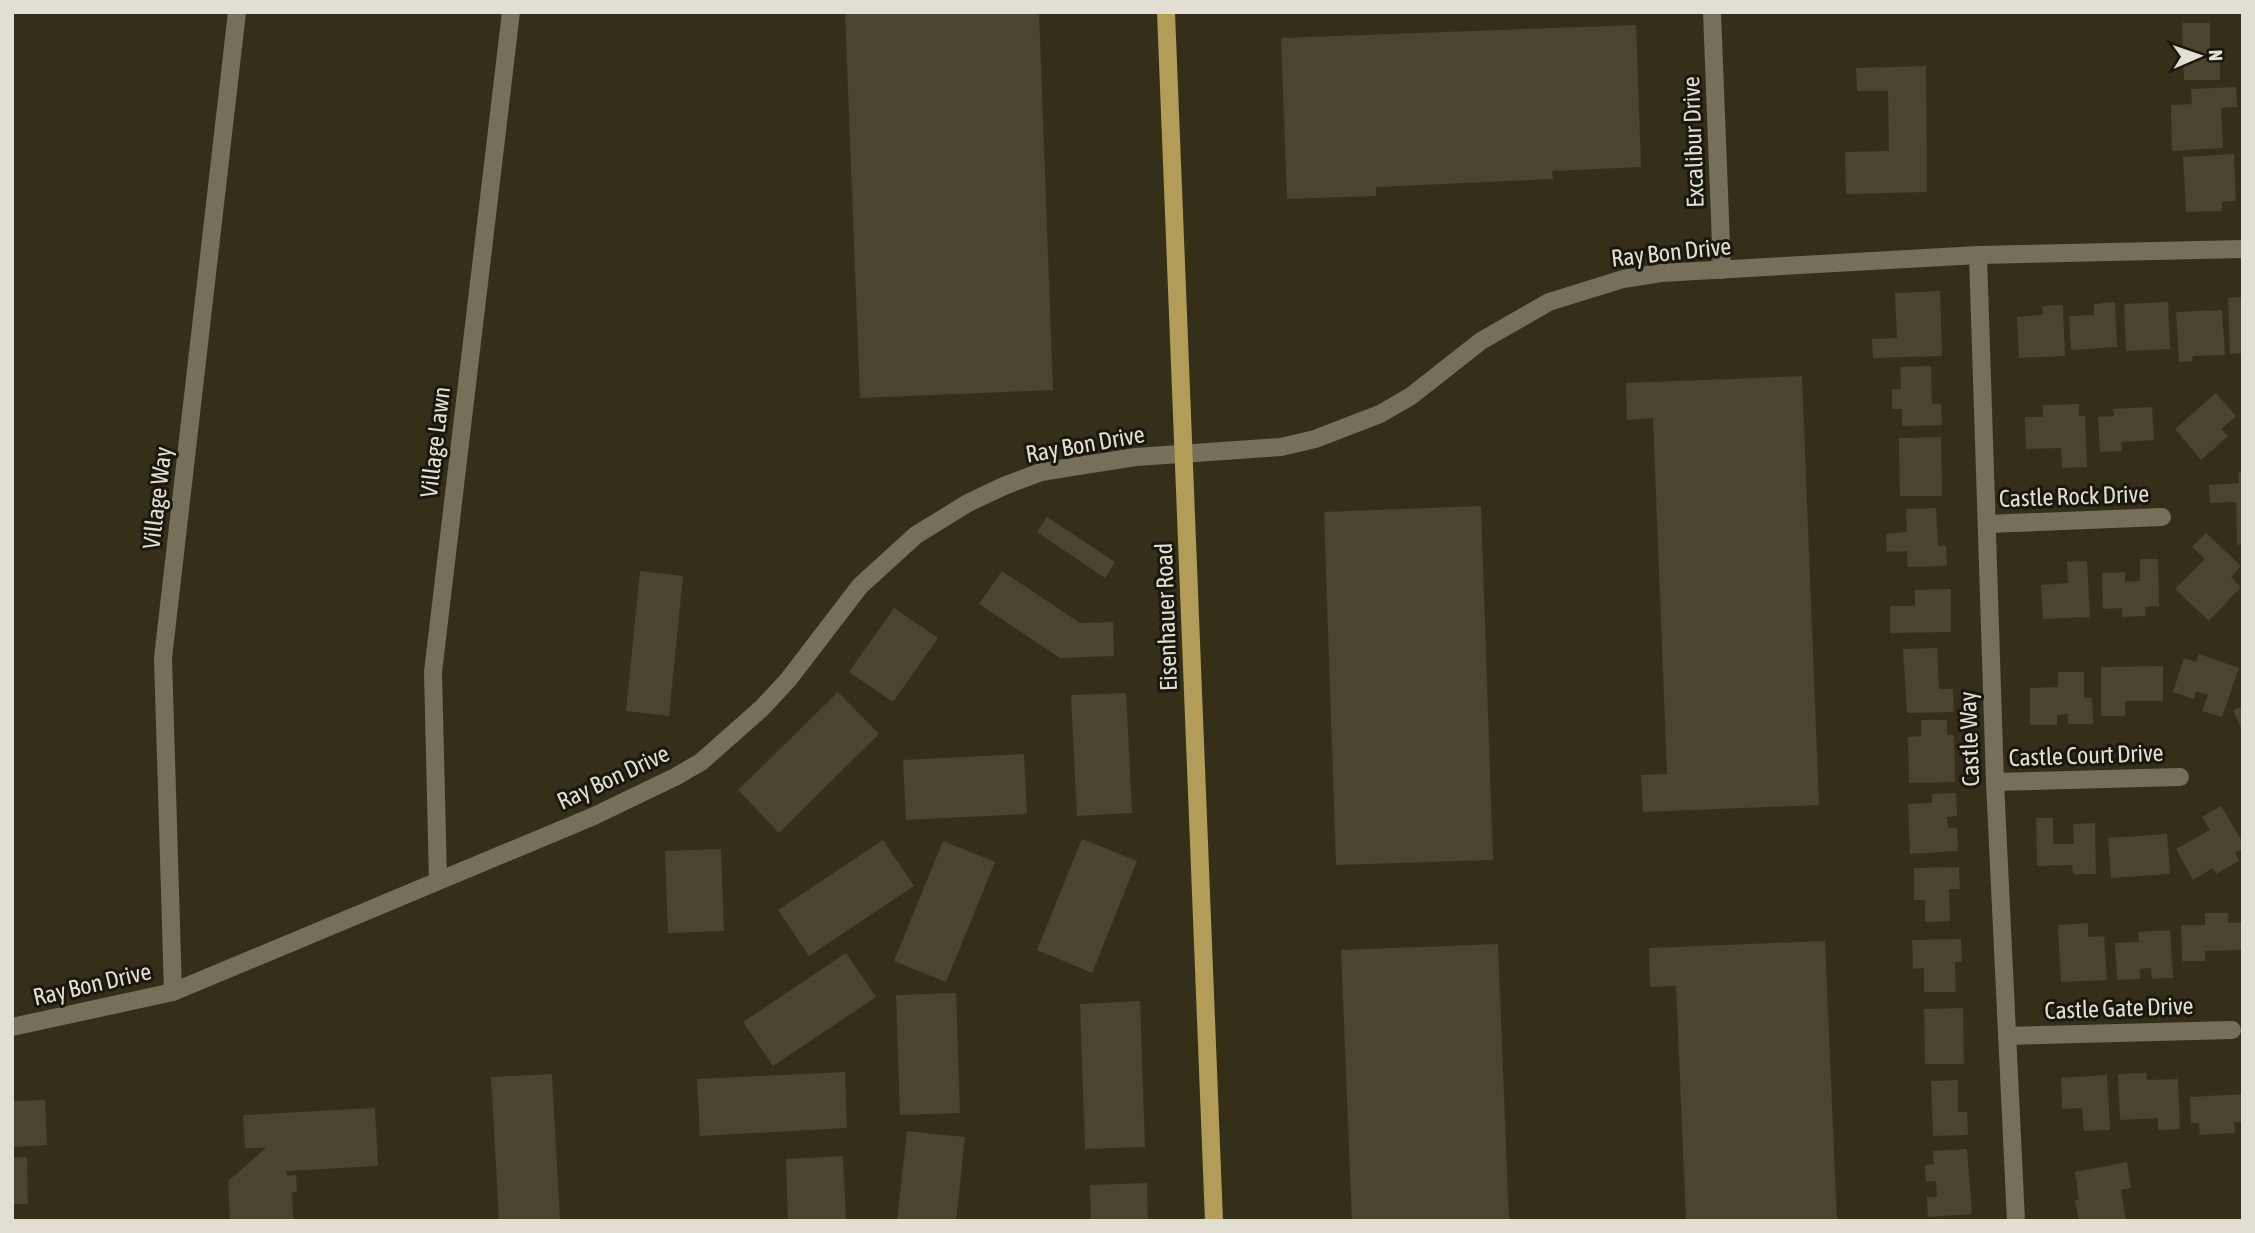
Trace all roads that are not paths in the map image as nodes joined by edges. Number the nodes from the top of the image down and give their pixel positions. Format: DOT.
graph roads {
  1 [pos="237,12"];
  2 [pos="511,12"];
  3 [pos="1166,12"];
  4 [pos="1712,12"];
  5 [pos="2243,249"];
  6 [pos="1978,255"];
  7 [pos="1723,270"];
  8 [pos="1184,455"];
  9 [pos="2162,517"];
  10 [pos="1987,524"];
  11 [pos="2180,776"];
  12 [pos="1995,782"];
  13 [pos="438,880"];
  14 [pos="173,992"];
  15 [pos="12,1027"];
  16 [pos="2232,1030"];
  17 [pos="2007,1036"];
  18 [pos="1214,1221"];
  19 [pos="2016,1221"];
  1 -- 14 [label="street, Village Way"];
  2 -- 13 [label="street, Village Lawn"];
  3 -- 8 [label="main road, Eisenhauer Road"];
  4 -- 7 [label="street, Excalibur Drive"];
  5 -- 6 [label="street, Ray Bon Drive"];
  6 -- 7 [label="street, Ray Bon Drive"];
  6 -- 10 [label="street, Castle Way"];
  7 -- 8 [label="street, Ray Bon Drive"];
  8 -- 13 [label="street, Ray Bon Drive"];
  8 -- 18 [label="main road, Eisenhauer Road"];
  9 -- 10 [label="street, Castle Rock Drive"];
  10 -- 12 [label="street, Castle Way"];
  11 -- 12 [label="street, Castle Court Drive"];
  12 -- 17 [label="street, Castle Way"];
  13 -- 14 [label="street, Ray Bon Drive"];
  14 -- 15 [label="street, Ray Bon Drive"];
  16 -- 17 [label="street, Castle Gate Drive"];
  17 -- 19 [label="street, Castle Way"];
}
